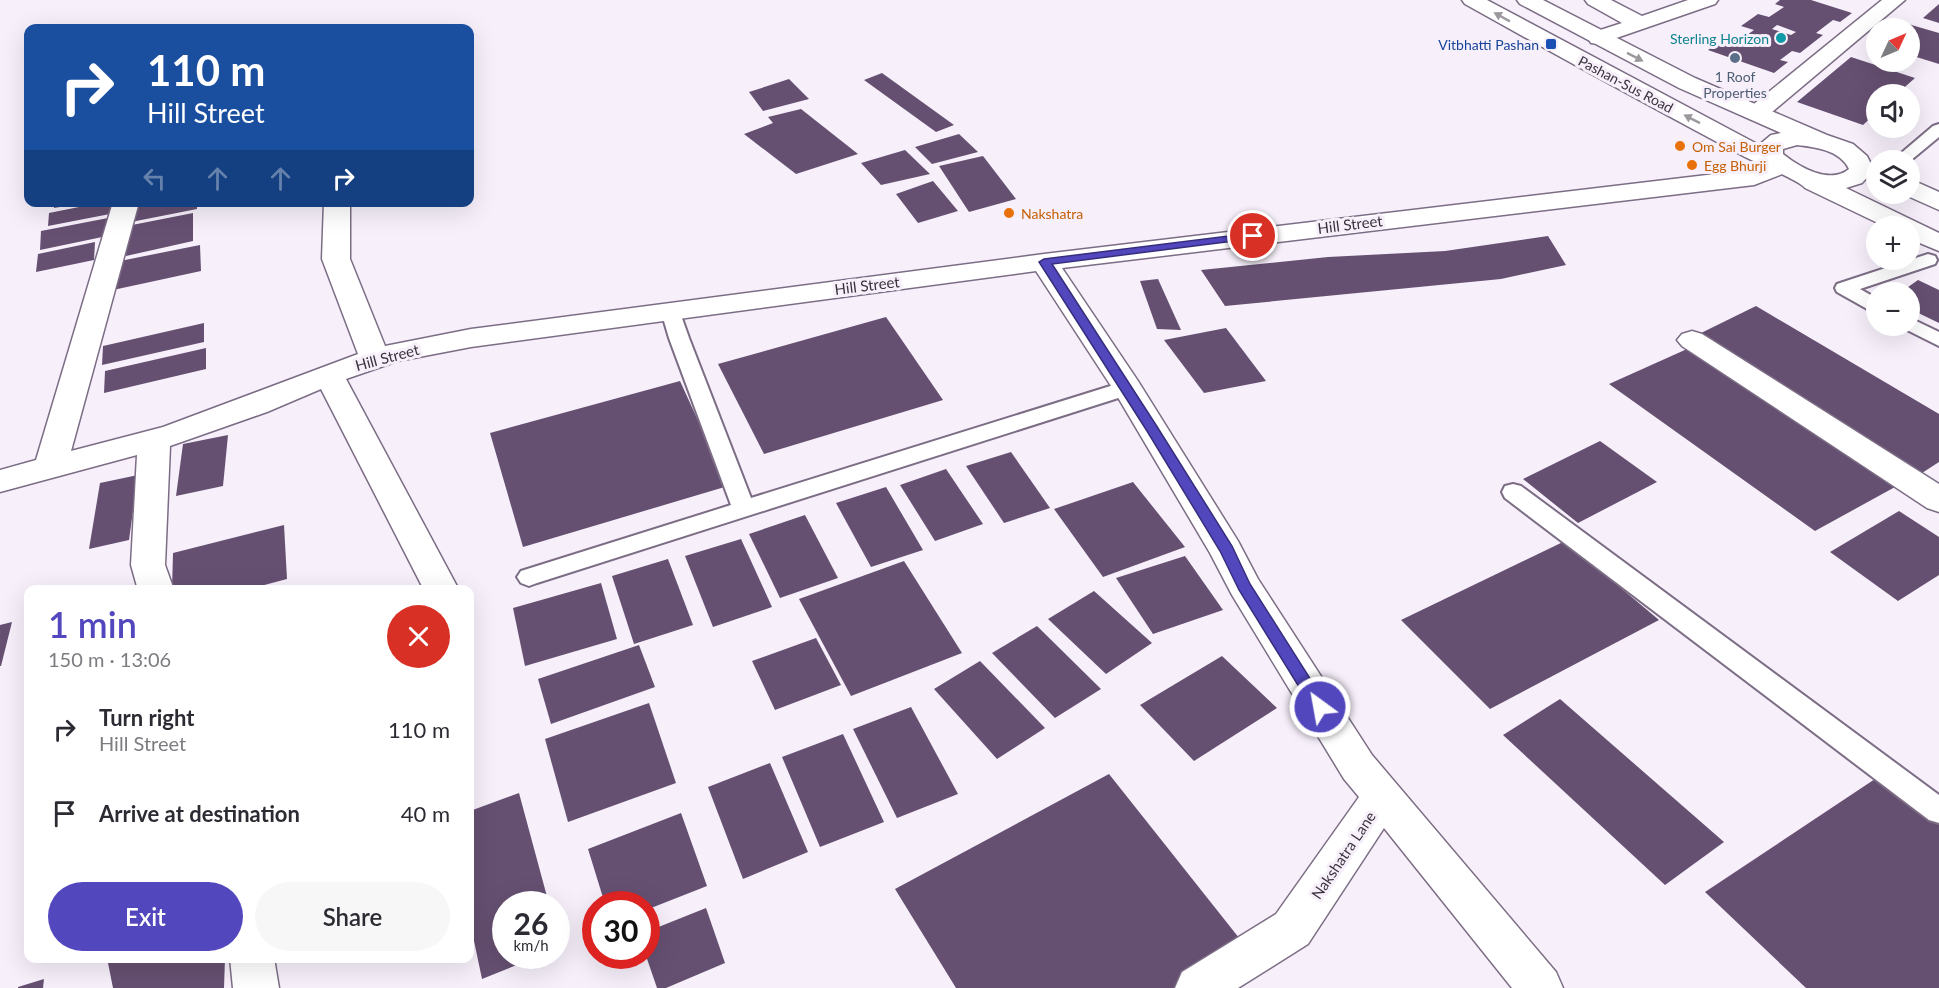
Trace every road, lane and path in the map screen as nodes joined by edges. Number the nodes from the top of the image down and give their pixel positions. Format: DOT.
graph roads {
  1 [pos="1472,0"];
  2 [pos="1527,0"];
  3 [pos="1595,0"];
  4 [pos="1708,0"];
  5 [pos="1895,0"];
  6 [pos="1641,24"];
  7 [pos="1599,38"];
  8 [pos="1757,113"];
  9 [pos="1939,129"];
  10 [pos="1818,140"];
  11 [pos="1913,150"];
  12 [pos="1866,165"];
  13 [pos="1866,167"];
  14 [pos="1792,171"];
  15 [pos="1920,192"];
  16 [pos="1939,202"];
  17 [pos="125,207"];
  18 [pos="336,207"];
  19 [pos="1884,216"];
  20 [pos="1920,239"];
  21 [pos="1933,251"];
  22 [pos="1044,262"];
  23 [pos="1866,300"];
  24 [pos="671,311"];
  25 [pos="1920,330"];
  26 [pos="1692,340"];
  27 [pos="1939,340"];
  28 [pos="375,359"];
  29 [pos="329,374"];
  30 [pos="1127,388"];
  31 [pos="154,440"];
  32 [pos="50,468"];
  33 [pos="0,481"];
  34 [pos="1513,492"];
  35 [pos="1939,500"];
  36 [pos="744,509"];
  37 [pos="529,577"];
  38 [pos="154,585"];
  39 [pos="439,585"];
  40 [pos="1383,796"];
  41 [pos="1939,811"];
  42 [pos="253,963"];
  43 [pos="1537,986"];
  44 [pos="256,988"];
  45 [pos="1198,988"];
  14 -- 1 [label="street, Pashan-Sus Road, one-way"];
  2 -- 7 [label="street, Pashan-Sus Road"];
  3 -- 6 [label="street"];
  4 -- 6 [label="street"];
  5 -- 8 [label="street"];
  6 -- 7 [label="street"];
  7 -- 8 [label="street, Pashan-Sus Road, one-way"];
  8 -- 10 [label="street, Pashan-Sus Road"];
  9 -- 11 [label="lane"];
  10 -- 12 [label="street, Pashan-Sus Road"];
  10 -- 14 [label="street"];
  13 -- 14 [label="street"];
  14 -- 19 [label="street, Pashan-Sus Road"];
  14 -- 22 [label="street, Hill Street"];
  15 -- 16 [label="street"];
  17 -- 32 [label="street"];
  18 -- 28 [label="street"];
  20 -- 21 [label="street"];
  21 -- 23 [label="lane"];
  22 -- 24 [label="street, Hill Street"];
  22 -- 30 [label="street, Nakshatra Lane"];
  24 -- 28 [label="street, Hill Street"];
  24 -- 36 [label="lane"];
  25 -- 27 [label="lane"];
  26 -- 35 [label="street"];
  28 -- 29 [label="street, Hill Street"];
  29 -- 31 [label="street, Hill Street"];
  29 -- 39 [label="street"];
  30 -- 36 [label="lane"];
  30 -- 40 [label="street, Nakshatra Lane"];
  31 -- 32 [label="street, Hill Street"];
  31 -- 38 [label="street"];
  32 -- 33 [label="street, Hill Street"];
  34 -- 41 [label="lane"];
  36 -- 37 [label="lane"];
  40 -- 43 [label="street"];
  40 -- 45 [label="street, Nakshatra Lane"];
  42 -- 44 [label="street"];
}
